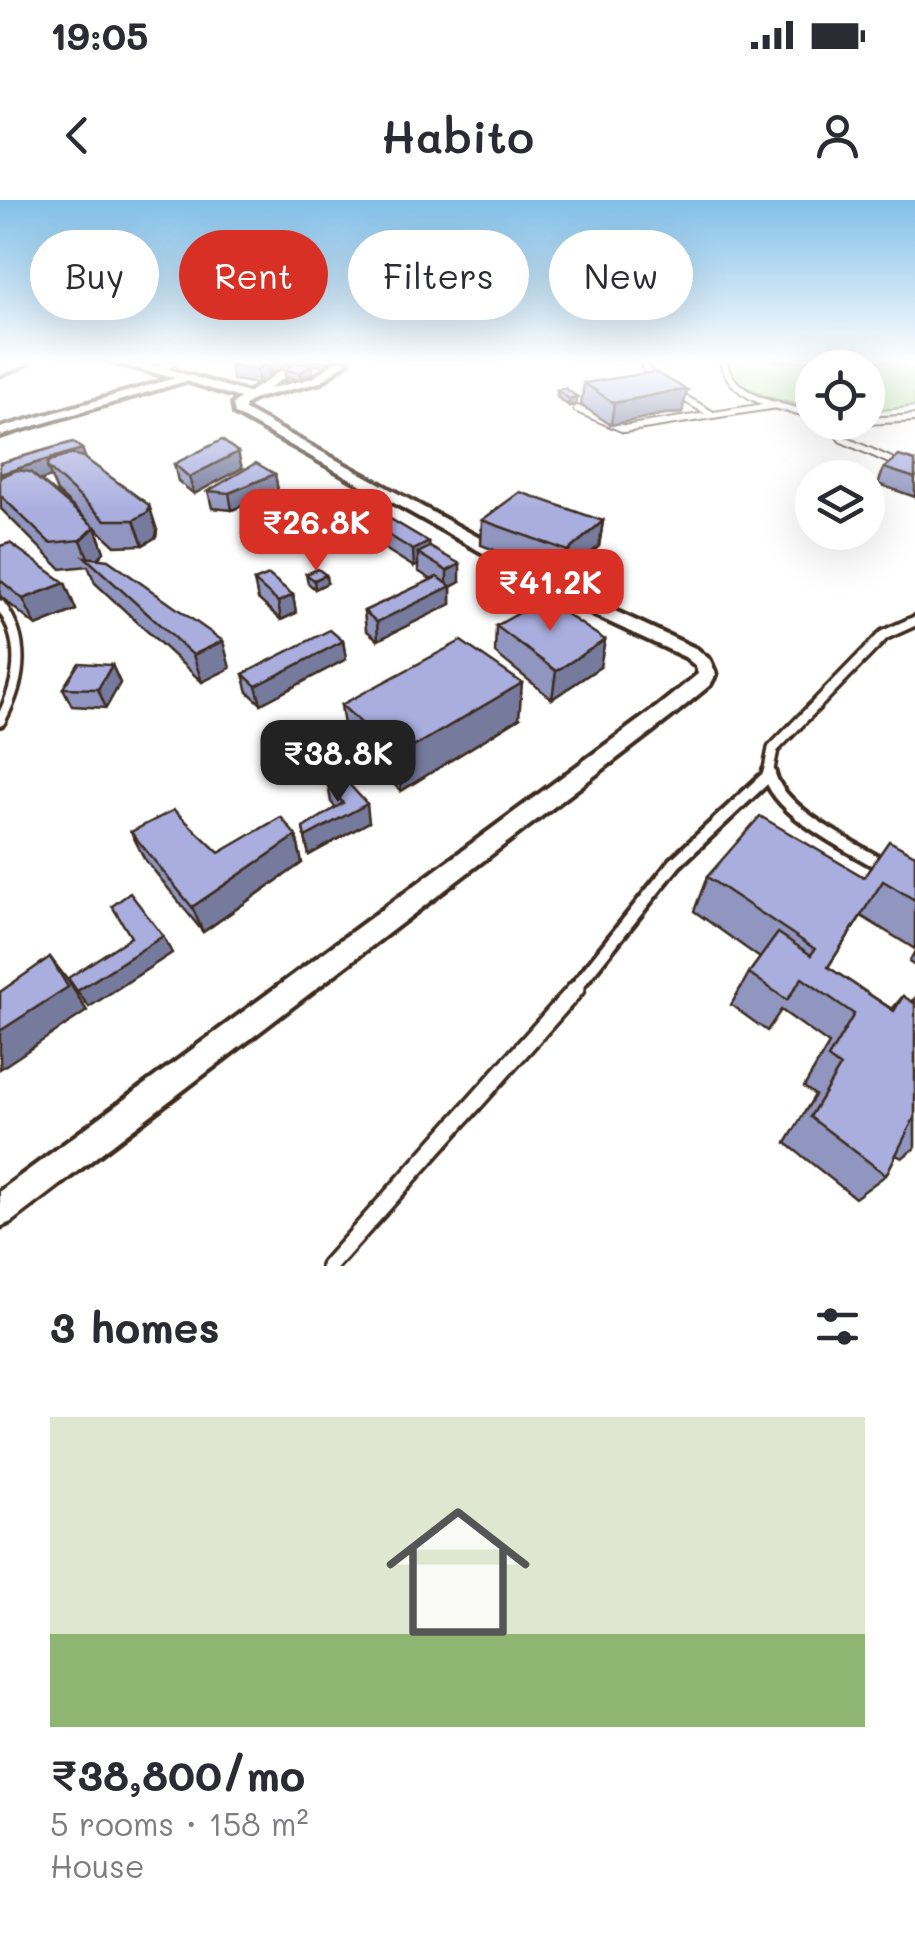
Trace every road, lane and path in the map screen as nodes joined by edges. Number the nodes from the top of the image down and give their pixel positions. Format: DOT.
graph roads {
  1 [pos="73,411"];
  2 [pos="240,411"];
  3 [pos="582,411"];
  4 [pos="704,411"];
  5 [pos="734,411"];
  6 [pos="710,414"];
  7 [pos="915,418"];
  8 [pos="885,420"];
  9 [pos="0,432"];
  10 [pos="844,440"];
  11 [pos="915,472"];
  12 [pos="0,605"];
  13 [pos="915,621"];
  14 [pos="0,721"];
  15 [pos="768,776"];
  16 [pos="900,875"];
  17 [pos="0,1210"];
  18 [pos="329,1266"];
  1 -- 9 [label="street"];
  2 -- 17 [label="street"];
  3 -- 6 [label="lane"];
  4 -- 6 [label="lane"];
  5 -- 6 [label="lane"];
  7 -- 8 [label="lane"];
  10 -- 11 [label="lane"];
  12 -- 14 [label="lane"];
  13 -- 15 [label="lane"];
  15 -- 16 [label="lane"];
  15 -- 18 [label="lane"];
}
